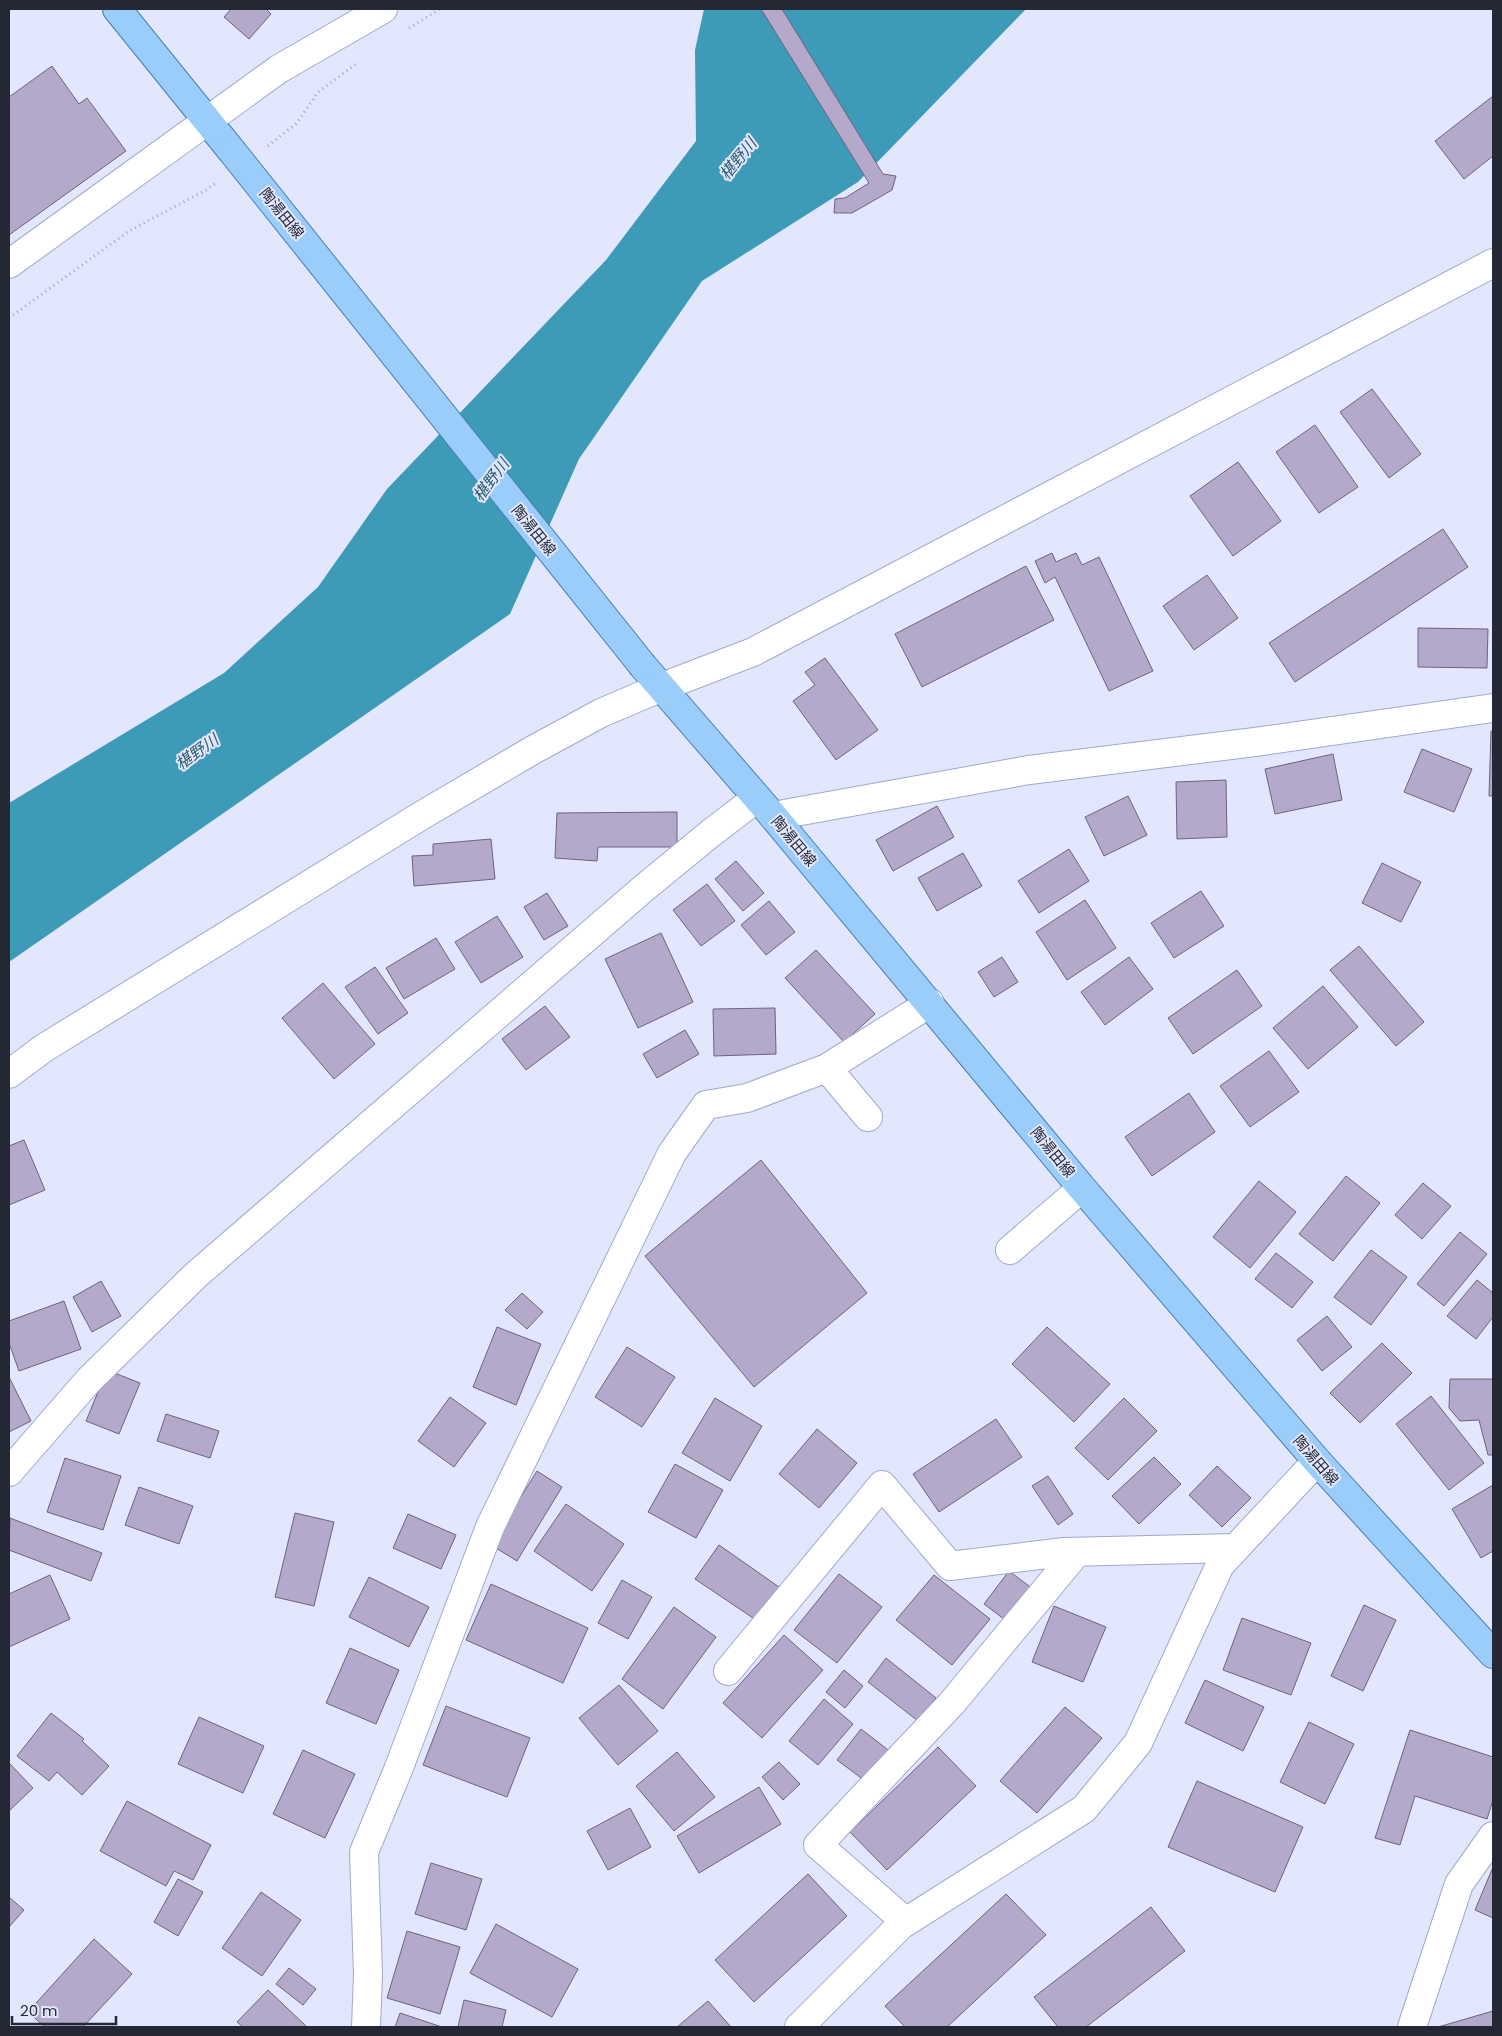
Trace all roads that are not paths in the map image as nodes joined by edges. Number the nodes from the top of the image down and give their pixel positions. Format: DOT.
graph roads {
  1 [pos="116,9"];
  2 [pos="381,9"];
  3 [pos="208,122"];
  4 [pos="1493,263"];
  5 [pos="9,264"];
  6 [pos="662,687"];
  7 [pos="1493,708"];
  8 [pos="765,807"];
  9 [pos="930,1003"];
  10 [pos="827,1068"];
  11 [pos="9,1074"];
  12 [pos="868,1117"];
  13 [pos="1082,1188"];
  14 [pos="1010,1250"];
  15 [pos="1317,1460"];
  16 [pos="9,1472"];
  17 [pos="1235,1548"];
  18 [pos="1077,1552"];
  19 [pos="1490,1643"];
  20 [pos="728,1671"];
  21 [pos="1493,1836"];
  22 [pos="906,1922"];
  23 [pos="366,2027"];
  24 [pos="799,2027"];
  25 [pos="1412,2027"];
  1 -- 3 [label="main road, 陶湯田線"];
  2 -- 3 [label="street"];
  3 -- 5 [label="street"];
  3 -- 6 [label="main road, 陶湯田線, bridge"];
  4 -- 6 [label="street"];
  6 -- 8 [label="main road, 陶湯田線"];
  6 -- 11 [label="street"];
  7 -- 8 [label="street"];
  8 -- 9 [label="main road, 陶湯田線"];
  8 -- 16 [label="street"];
  9 -- 10 [label="street"];
  9 -- 13 [label="main road, 陶湯田線"];
  10 -- 12 [label="street"];
  10 -- 23 [label="street"];
  13 -- 14 [label="street"];
  13 -- 15 [label="main road, 陶湯田線"];
  15 -- 17 [label="street"];
  15 -- 19 [label="main road, 陶湯田線"];
  17 -- 18 [label="street"];
  17 -- 22 [label="street"];
  18 -- 20 [label="street"];
  18 -- 22 [label="street"];
  21 -- 25 [label="street"];
  22 -- 24 [label="street"];
}
